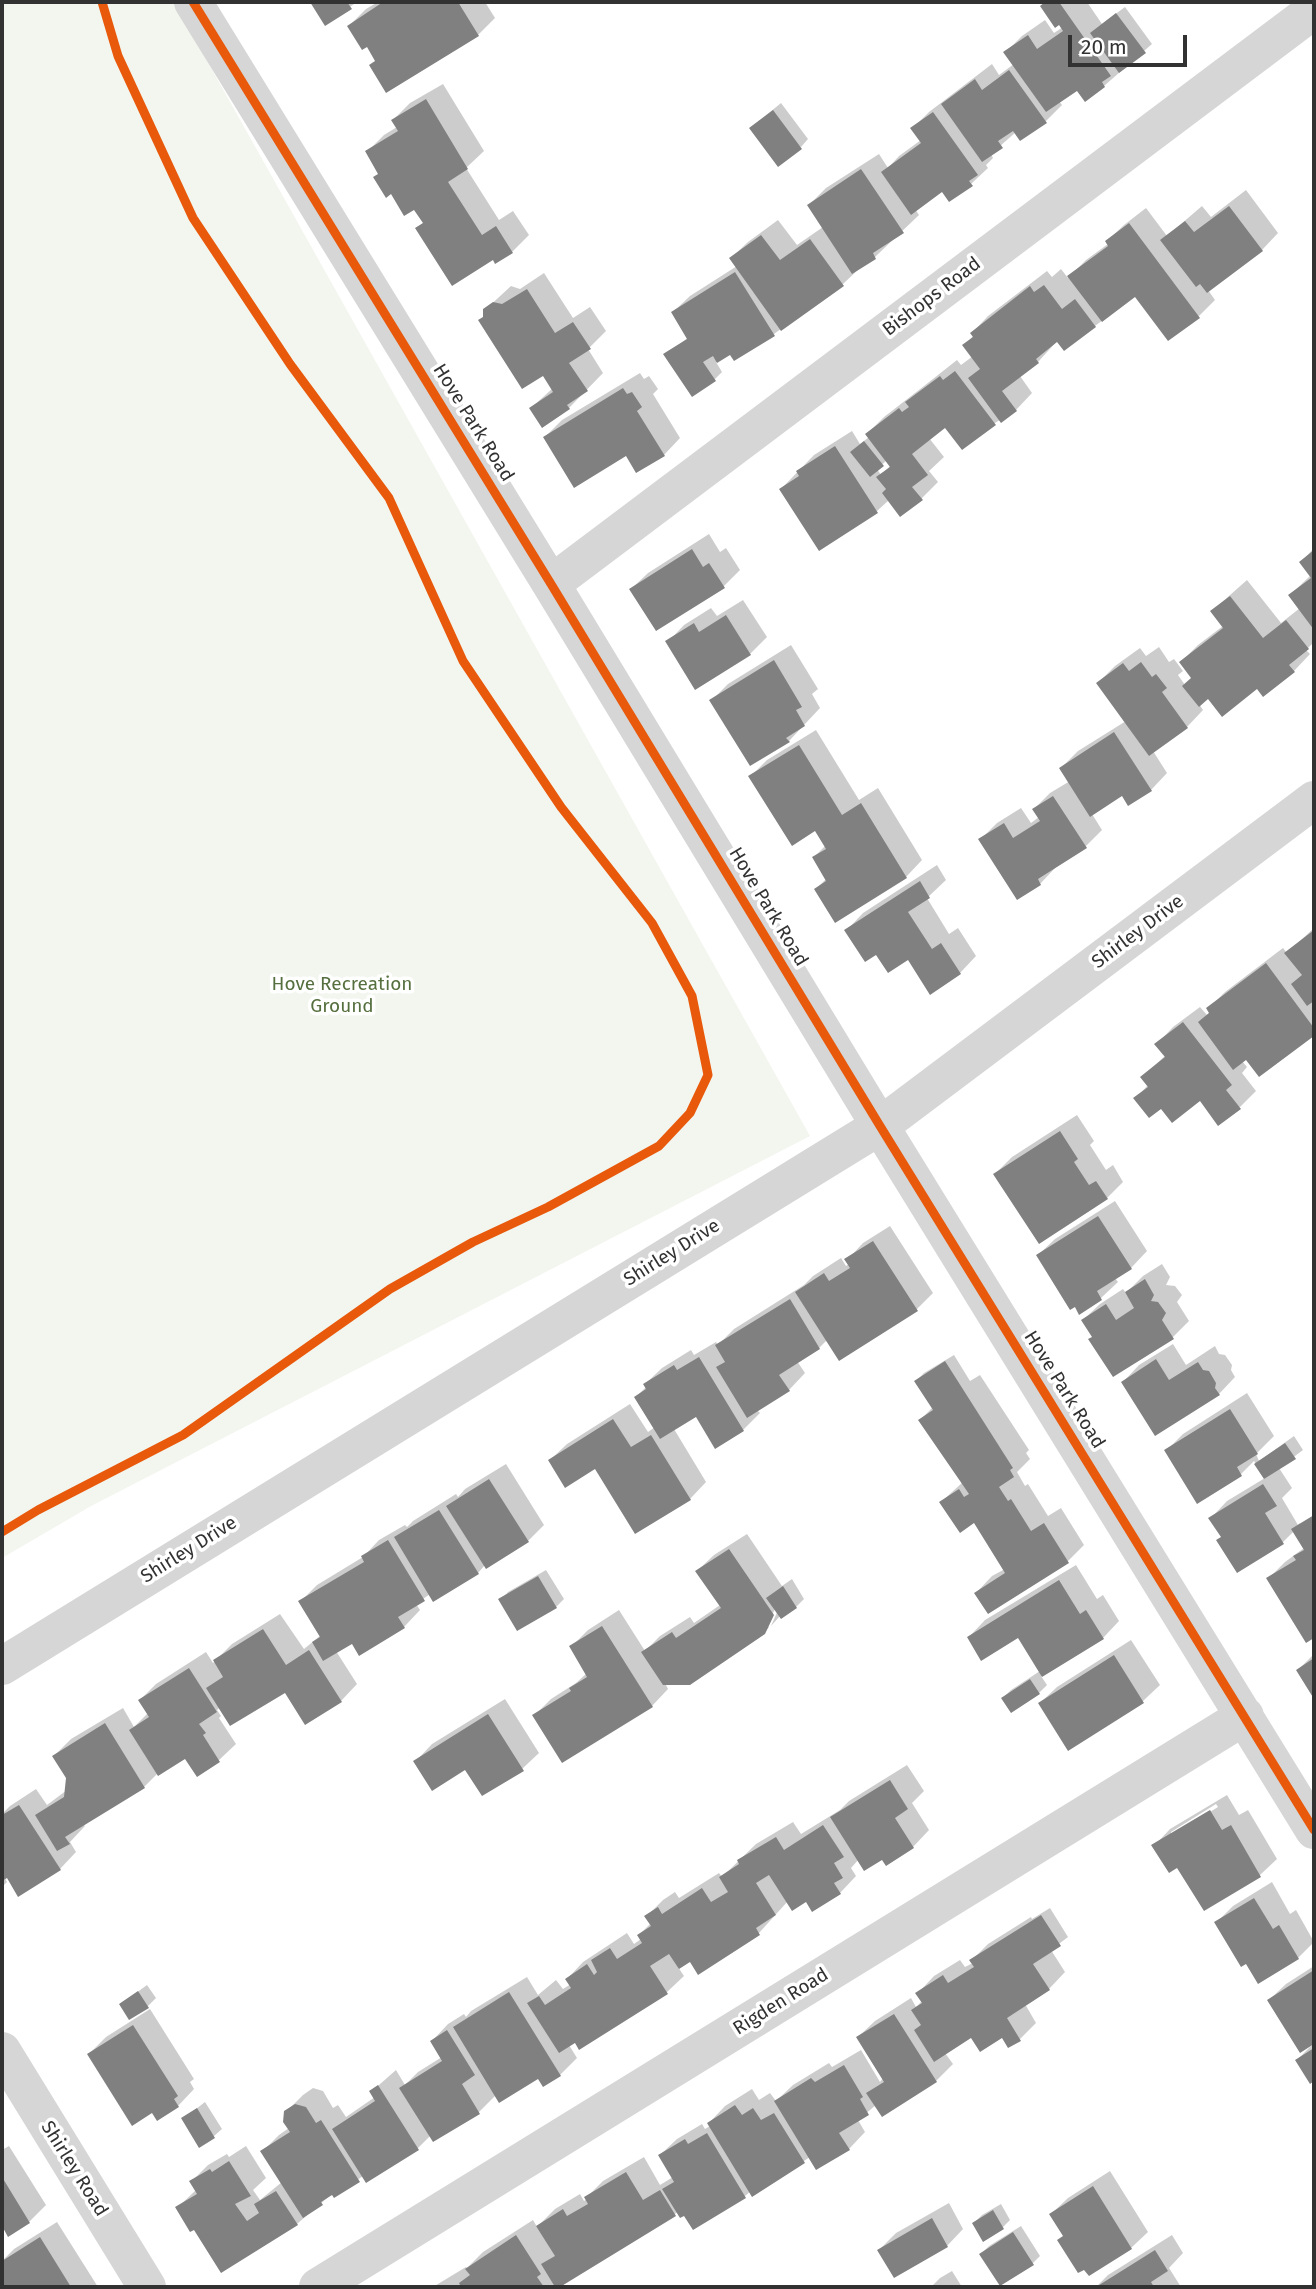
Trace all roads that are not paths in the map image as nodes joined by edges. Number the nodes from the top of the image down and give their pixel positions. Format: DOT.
graph roads {
  1 [pos="193,2"];
  2 [pos="1314,10"];
  3 [pos="551,584"];
  4 [pos="1314,800"];
  5 [pos="880,1126"];
  6 [pos="2,1666"];
  7 [pos="1245,1716"];
  8 [pos="1314,1830"];
  9 [pos="2,2051"];
  10 [pos="147,2287"];
  11 [pos="318,2287"];
  1 -- 3 [label="street, Hove Park Road"];
  2 -- 3 [label="street, Bishops Road"];
  3 -- 5 [label="street, Hove Park Road"];
  4 -- 5 [label="street, Shirley Drive"];
  5 -- 6 [label="street, Shirley Drive"];
  5 -- 7 [label="street, Hove Park Road"];
  7 -- 8 [label="street, Hove Park Road"];
  7 -- 11 [label="street, Rigden Road"];
  9 -- 10 [label="street, Shirley Road"];
}
